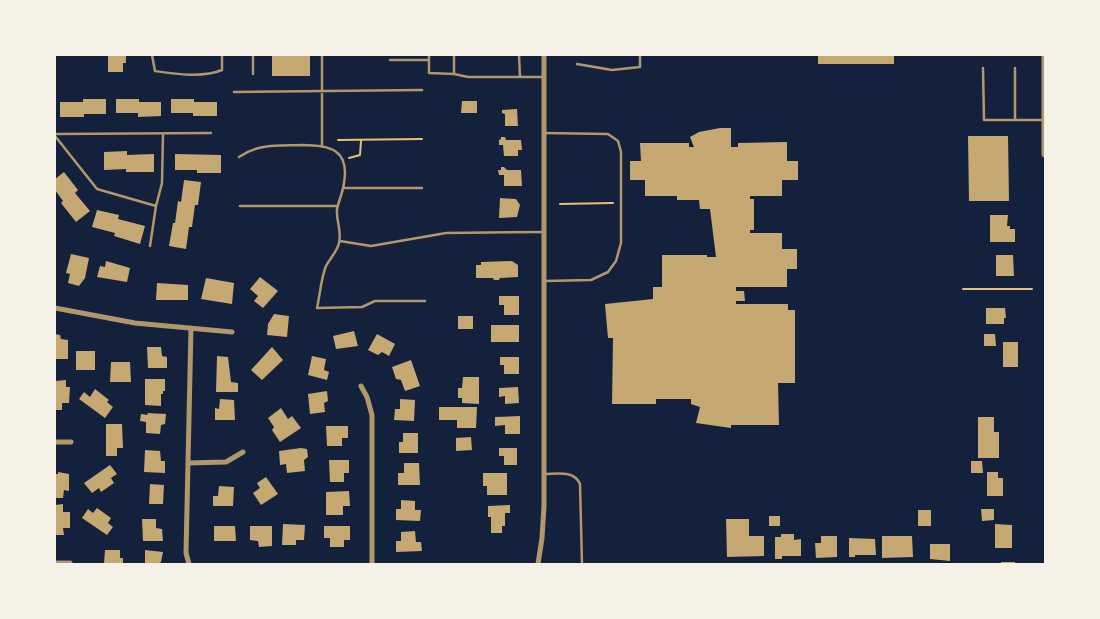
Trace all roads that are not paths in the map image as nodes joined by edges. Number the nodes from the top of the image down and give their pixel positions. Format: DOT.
graph roads {
  1 [pos="152,55"];
  2 [pos="222,55"];
  3 [pos="253,55"];
  4 [pos="322,55"];
  5 [pos="429,55"];
  6 [pos="454,55"];
  7 [pos="519,55"];
  8 [pos="544,55"];
  9 [pos="640,55"];
  10 [pos="1045,55"];
  11 [pos="390,60"];
  12 [pos="429,60"];
  13 [pos="577,64"];
  14 [pos="983,68"];
  15 [pos="1015,68"];
  16 [pos="253,74"];
  17 [pos="454,74"];
  18 [pos="520,77"];
  19 [pos="544,77"];
  20 [pos="422,90"];
  21 [pos="322,91"];
  22 [pos="234,92"];
  23 [pos="1016,120"];
  24 [pos="1045,120"];
  25 [pos="211,133"];
  26 [pos="544,133"];
  27 [pos="163,134"];
  28 [pos="55,135"];
  29 [pos="322,145"];
  30 [pos="1045,154"];
  31 [pos="239,157"];
  32 [pos="343,188"];
  33 [pos="422,188"];
  34 [pos="156,206"];
  35 [pos="240,206"];
  36 [pos="338,206"];
  37 [pos="544,232"];
  38 [pos="340,241"];
  39 [pos="150,246"];
  40 [pos="544,281"];
  41 [pos="425,300"];
  42 [pos="55,308"];
  43 [pos="191,328"];
  44 [pos="232,332"];
  45 [pos="361,386"];
  46 [pos="55,442"];
  47 [pos="71,442"];
  48 [pos="243,452"];
  49 [pos="188,463"];
  50 [pos="544,474"];
  51 [pos="55,563"];
  52 [pos="70,563"];
  53 [pos="189,564"];
  54 [pos="372,564"];
  55 [pos="538,564"];
  56 [pos="582,564"];
  1 -- 2 [label="lane"];
  3 -- 16 [label="lane"];
  4 -- 21 [label="lane"];
  5 -- 12 [label="lane"];
  6 -- 17 [label="lane"];
  7 -- 18 [label="lane"];
  8 -- 19 [label="street"];
  9 -- 13 [label="lane"];
  10 -- 24 [label="street"];
  11 -- 12 [label="lane"];
  12 -- 17 [label="lane"];
  14 -- 23 [label="lane"];
  15 -- 23 [label="lane"];
  17 -- 18 [label="lane"];
  18 -- 19 [label="lane"];
  19 -- 26 [label="street"];
  20 -- 21 [label="lane"];
  21 -- 22 [label="lane"];
  21 -- 29 [label="lane"];
  23 -- 24 [label="lane"];
  24 -- 30 [label="street"];
  25 -- 27 [label="lane"];
  26 -- 37 [label="street"];
  26 -- 40 [label="lane"];
  27 -- 28 [label="lane"];
  27 -- 34 [label="lane"];
  28 -- 34 [label="lane"];
  29 -- 31 [label="lane"];
  29 -- 32 [label="lane"];
  32 -- 33 [label="lane"];
  32 -- 36 [label="lane"];
  34 -- 39 [label="lane"];
  35 -- 36 [label="lane"];
  36 -- 38 [label="lane"];
  37 -- 38 [label="lane"];
  37 -- 40 [label="street"];
  38 -- 41 [label="lane"];
  40 -- 50 [label="street"];
  42 -- 43 [label="street"];
  43 -- 44 [label="street"];
  43 -- 49 [label="street"];
  45 -- 54 [label="street"];
  46 -- 47 [label="street"];
  48 -- 49 [label="street"];
  49 -- 53 [label="street"];
  50 -- 55 [label="street"];
  50 -- 56 [label="lane"];
  51 -- 52 [label="street"];
}
